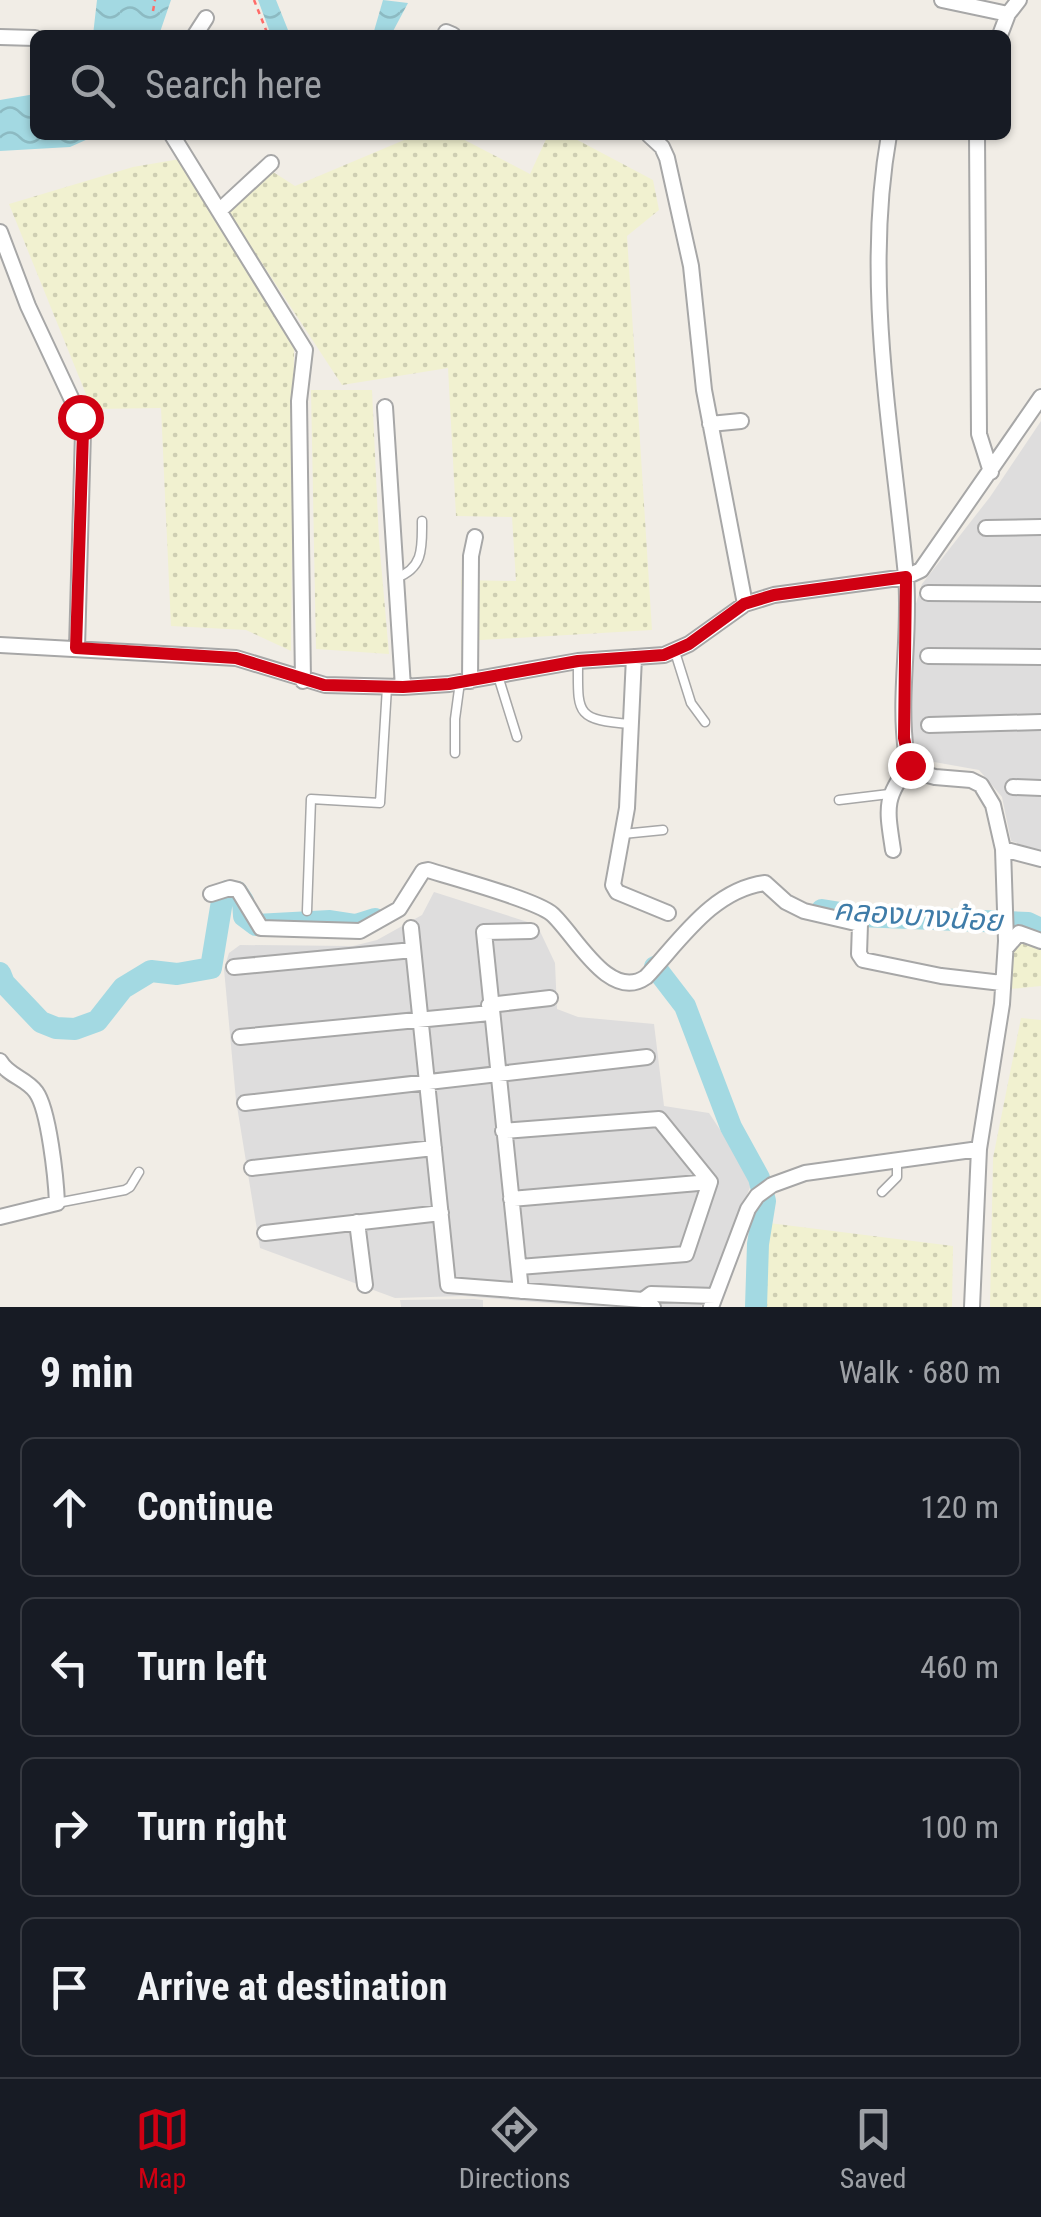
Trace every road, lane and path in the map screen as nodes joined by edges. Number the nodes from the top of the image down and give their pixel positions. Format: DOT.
graph roads {
  1 [pos="155,0"];
  2 [pos="254,0"];
  3 [pos="942,0"];
  4 [pos="1019,0"];
  5 [pos="153,11"];
  6 [pos="1008,14"];
  7 [pos="206,18"];
  8 [pos="198,30"];
  9 [pos="266,30"];
  10 [pos="1002,30"];
  11 [pos="0,38"];
  12 [pos="30,38"];
  13 [pos="175,140"];
  14 [pos="654,140"];
  15 [pos="888,140"];
  16 [pos="977,140"];
  17 [pos="271,163"];
  18 [pos="219,210"];
  19 [pos="0,232"];
  20 [pos="1041,397"];
  21 [pos="385,407"];
  22 [pos="741,421"];
  23 [pos="710,424"];
  24 [pos="991,472"];
  25 [pos="422,521"];
  26 [pos="986,528"];
  27 [pos="1041,528"];
  28 [pos="474,536"];
  29 [pos="906,577"];
  30 [pos="395,579"];
  31 [pos="928,593"];
  32 [pos="1041,594"];
  33 [pos="744,604"];
  34 [pos="0,645"];
  35 [pos="76,648"];
  36 [pos="675,652"];
  37 [pos="928,656"];
  38 [pos="634,657"];
  39 [pos="1041,658"];
  40 [pos="578,661"];
  41 [pos="498,676"];
  42 [pos="303,681"];
  43 [pos="465,681"];
  44 [pos="395,687"];
  45 [pos="705,722"];
  46 [pos="1041,722"];
  47 [pos="631,724"];
  48 [pos="929,724"];
  49 [pos="517,737"];
  50 [pos="455,752"];
  51 [pos="910,765"];
  52 [pos="1013,788"];
  53 [pos="1041,788"];
  54 [pos="889,794"];
  55 [pos="839,800"];
  56 [pos="663,830"];
  57 [pos="623,834"];
  58 [pos="1003,849"];
  59 [pos="893,850"];
  60 [pos="1041,859"];
  61 [pos="210,894"];
  62 [pos="307,911"];
  63 [pos="668,912"];
  64 [pos="412,928"];
  65 [pos="531,931"];
  66 [pos="1041,941"];
  67 [pos="1006,944"];
  68 [pos="414,950"];
  69 [pos="234,968"];
  70 [pos="1002,983"];
  71 [pos="550,998"];
  72 [pos="489,1008"];
  73 [pos="422,1019"];
  74 [pos="240,1037"];
  75 [pos="647,1057"];
  76 [pos="0,1060"];
  77 [pos="497,1074"];
  78 [pos="428,1082"];
  79 [pos="245,1103"];
  80 [pos="503,1131"];
  81 [pos="434,1148"];
  82 [pos="978,1149"];
  83 [pos="896,1158"];
  84 [pos="252,1168"];
  85 [pos="139,1172"];
  86 [pos="710,1182"];
  87 [pos="882,1192"];
  88 [pos="511,1200"];
  89 [pos="57,1203"];
  90 [pos="440,1213"];
  91 [pos="0,1217"];
  92 [pos="357,1222"];
  93 [pos="265,1233"];
  94 [pos="518,1267"];
  95 [pos="364,1285"];
  96 [pos="521,1291"];
  97 [pos="713,1302"];
  98 [pos="648,1304"];
  99 [pos="972,1307"];
  1 -- 5 [label="path"];
  2 -- 9 [label="path"];
  3 -- 6 [label="street"];
  4 -- 6 [label="street"];
  6 -- 10 [label="street"];
  7 -- 8 [label="street"];
  11 -- 12 [label="street"];
  13 -- 18 [label="street"];
  14 -- 23 [label="street"];
  15 -- 29 [label="street"];
  16 -- 24 [label="street"];
  17 -- 18 [label="street"];
  18 -- 42 [label="street"];
  19 -- 35 [label="street"];
  20 -- 24 [label="street"];
  21 -- 30 [label="street"];
  22 -- 23 [label="street"];
  23 -- 33 [label="street"];
  24 -- 29 [label="street"];
  25 -- 30 [label="lane"];
  26 -- 27 [label="street"];
  28 -- 43 [label="street"];
  29 -- 33 [label="street"];
  29 -- 51 [label="street"];
  30 -- 44 [label="street"];
  31 -- 32 [label="street"];
  33 -- 36 [label="street"];
  34 -- 35 [label="street"];
  35 -- 42 [label="street"];
  36 -- 38 [label="street"];
  36 -- 45 [label="lane"];
  37 -- 39 [label="street"];
  38 -- 40 [label="street"];
  38 -- 47 [label="street"];
  40 -- 41 [label="street"];
  40 -- 47 [label="lane"];
  41 -- 43 [label="street"];
  41 -- 49 [label="lane"];
  42 -- 44 [label="street"];
  43 -- 44 [label="street"];
  43 -- 50 [label="lane"];
  44 -- 62 [label="lane"];
  46 -- 48 [label="street"];
  47 -- 57 [label="street"];
  51 -- 54 [label="street"];
  51 -- 58 [label="street"];
  52 -- 53 [label="street"];
  54 -- 55 [label="lane"];
  54 -- 59 [label="street"];
  56 -- 57 [label="lane"];
  57 -- 63 [label="street"];
  58 -- 60 [label="street"];
  58 -- 67 [label="street"];
  61 -- 70 [label="street"];
  64 -- 68 [label="street"];
  65 -- 72 [label="street"];
  66 -- 67 [label="street"];
  67 -- 70 [label="street"];
  68 -- 69 [label="street"];
  68 -- 73 [label="street"];
  70 -- 82 [label="street"];
  71 -- 72 [label="street"];
  72 -- 73 [label="street"];
  72 -- 77 [label="street"];
  73 -- 74 [label="street"];
  73 -- 78 [label="street"];
  75 -- 77 [label="street"];
  76 -- 89 [label="street"];
  77 -- 78 [label="street"];
  77 -- 80 [label="street"];
  78 -- 79 [label="street"];
  78 -- 81 [label="street"];
  80 -- 86 [label="street"];
  80 -- 88 [label="street"];
  81 -- 84 [label="street"];
  81 -- 90 [label="street"];
  82 -- 83 [label="street"];
  82 -- 99 [label="street"];
  83 -- 87 [label="lane"];
  83 -- 97 [label="street"];
  85 -- 89 [label="lane"];
  86 -- 88 [label="street"];
  86 -- 94 [label="street"];
  88 -- 94 [label="street"];
  89 -- 91 [label="street"];
  90 -- 92 [label="street"];
  90 -- 96 [label="street"];
  92 -- 93 [label="street"];
  92 -- 95 [label="street"];
  94 -- 96 [label="street"];
  96 -- 98 [label="street"];
  97 -- 98 [label="street"];
}
